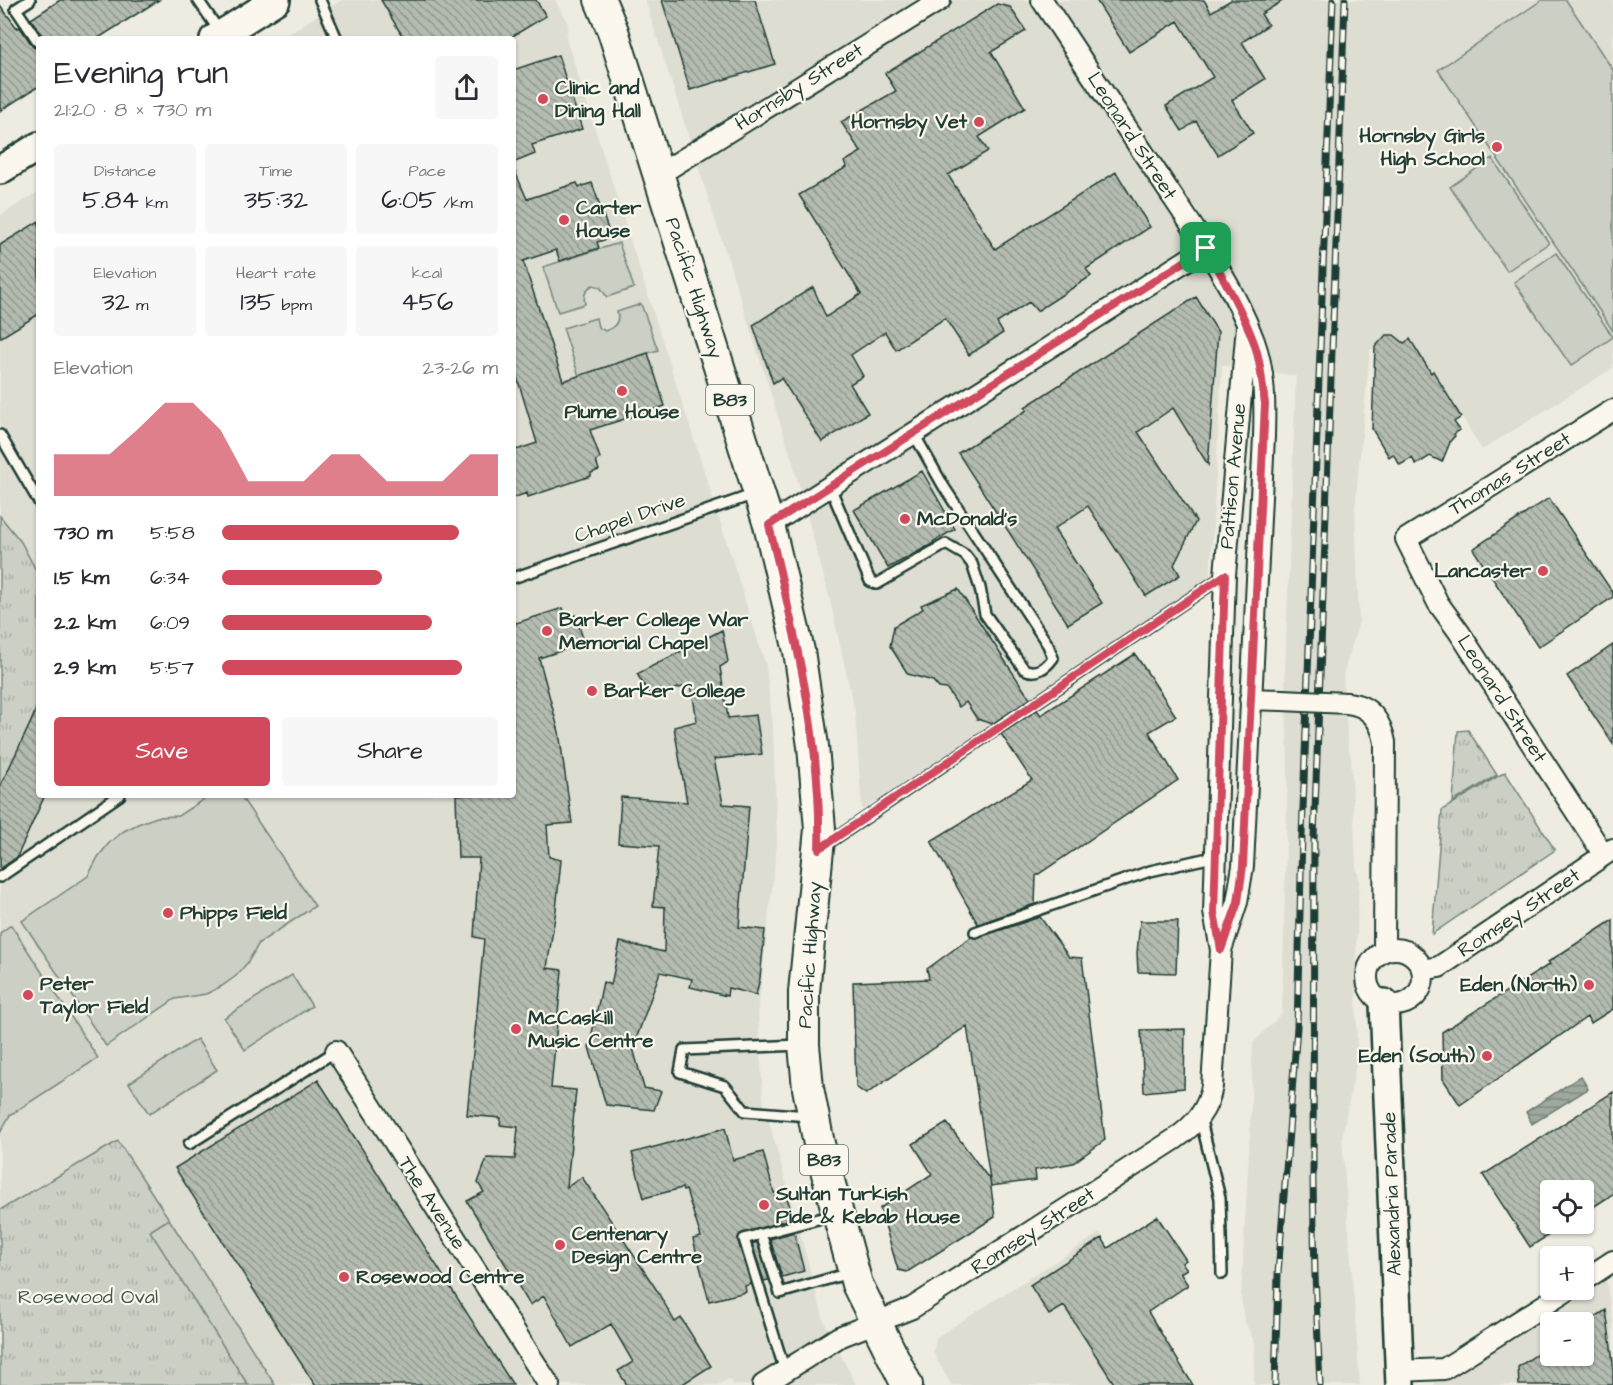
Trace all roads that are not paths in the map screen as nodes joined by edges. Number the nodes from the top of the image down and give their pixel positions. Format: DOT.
graph roads {
  1 [pos="30,0"];
  2 [pos="198,0"];
  3 [pos="276,0"];
  4 [pos="320,0"];
  5 [pos="600,0"];
  6 [pos="615,0"];
  7 [pos="940,0"];
  8 [pos="1042,0"];
  9 [pos="613,31"];
  10 [pos="216,36"];
  11 [pos="219,36"];
  12 [pos="336,36"];
  13 [pos="36,39"];
  14 [pos="36,148"];
  15 [pos="0,170"];
  16 [pos="658,175"];
  17 [pos="1206,248"];
  18 [pos="1238,305"];
  19 [pos="1247,326"];
  20 [pos="1613,410"];
  21 [pos="914,434"];
  22 [pos="0,435"];
  23 [pos="830,487"];
  24 [pos="759,493"];
  25 [pos="36,497"];
  26 [pos="769,525"];
  27 [pos="1406,539"];
  28 [pos="1225,575"];
  29 [pos="516,577"];
  30 [pos="1250,699"];
  31 [pos="116,798"];
  32 [pos="819,849"];
  33 [pos="1608,852"];
  34 [pos="1215,858"];
  35 [pos="0,877"];
  36 [pos="975,932"];
  37 [pos="1221,950"];
  38 [pos="1384,951"];
  39 [pos="1422,970"];
  40 [pos="1384,1003"];
  41 [pos="804,1045"];
  42 [pos="336,1051"];
  43 [pos="814,1116"];
  44 [pos="1200,1117"];
  45 [pos="1185,1131"];
  46 [pos="189,1144"];
  47 [pos="838,1214"];
  48 [pos="761,1234"];
  49 [pos="1613,1261"];
  50 [pos="854,1272"];
  51 [pos="1594,1273"];
  52 [pos="1222,1274"];
  53 [pos="780,1293"];
  54 [pos="762,1298"];
  55 [pos="1552,1300"];
  56 [pos="875,1323"];
  57 [pos="785,1371"];
  58 [pos="1400,1378"];
  59 [pos="549,1385"];
  60 [pos="763,1385"];
  61 [pos="907,1385"];
  1 -- 13 [label="lane"];
  2 -- 10 [label="lane"];
  3 -- 11 [label="street"];
  4 -- 12 [label="lane"];
  5 -- 9 [label="main road, Pacific Highway / B83"];
  6 -- 9 [label="main road, Pacific Highway / B83"];
  7 -- 16 [label="street, Hornsby Street"];
  8 -- 17 [label="street, Leonard Street"];
  9 -- 16 [label="main road, Pacific Highway / B83"];
  14 -- 15 [label="street"];
  16 -- 24 [label="main road, Pacific Highway / B83"];
  17 -- 18 [label="street, Leonard Street"];
  17 -- 21 [label="street"];
  18 -- 19 [label="street, Pattison Avenue"];
  19 -- 28 [label="street, Pattison Avenue"];
  19 -- 30 [label="street, Pattison Avenue"];
  20 -- 27 [label="street, Thomas Street"];
  21 -- 23 [label="street"];
  21 -- 23 [label="lane"];
  22 -- 25 [label="lane"];
  23 -- 26 [label="street"];
  24 -- 26 [label="main road, Pacific Highway / B83"];
  24 -- 29 [label="lane, Chapel Drive"];
  26 -- 32 [label="main road, Pacific Highway / B83"];
  27 -- 33 [label="street, Leonard Street"];
  28 -- 32 [label="lane"];
  28 -- 34 [label="street, Pattison Avenue"];
  30 -- 37 [label="street, Pattison Avenue"];
  30 -- 38 [label="street, bridge"];
  31 -- 35 [label="lane"];
  32 -- 41 [label="main road, Pacific Highway / B83"];
  33 -- 39 [label="street, Romsey Street"];
  34 -- 36 [label="lane"];
  34 -- 37 [label="street, Pattison Avenue"];
  37 -- 44 [label="street, Pattison Avenue"];
  38 -- 39 [label="street"];
  38 -- 40 [label="street"];
  39 -- 40 [label="street"];
  40 -- 58 [label="street, Alexandria Parade"];
  41 -- 43 [label="main road, Pacific Highway / B83"];
  41 -- 43 [label="lane"];
  42 -- 46 [label="lane"];
  42 -- 59 [label="street, The Avenue"];
  43 -- 47 [label="main road, Pacific Highway / B83"];
  44 -- 45 [label="street, Pattison Avenue"];
  44 -- 52 [label="lane"];
  45 -- 56 [label="street, Romsey Street"];
  47 -- 48 [label="lane"];
  47 -- 50 [label="main road, Pacific Highway / B83"];
  48 -- 53 [label="lane"];
  48 -- 54 [label="lane"];
  49 -- 51 [label="street"];
  50 -- 53 [label="lane"];
  50 -- 56 [label="main road, Pacific Highway / B83"];
  53 -- 54 [label="lane"];
  54 -- 57 [label="lane"];
  55 -- 58 [label="street"];
  56 -- 57 [label="street, Romsey Street"];
  56 -- 61 [label="main road, Pacific Highway / B83"];
  57 -- 60 [label="street, Romsey Street"];
}
